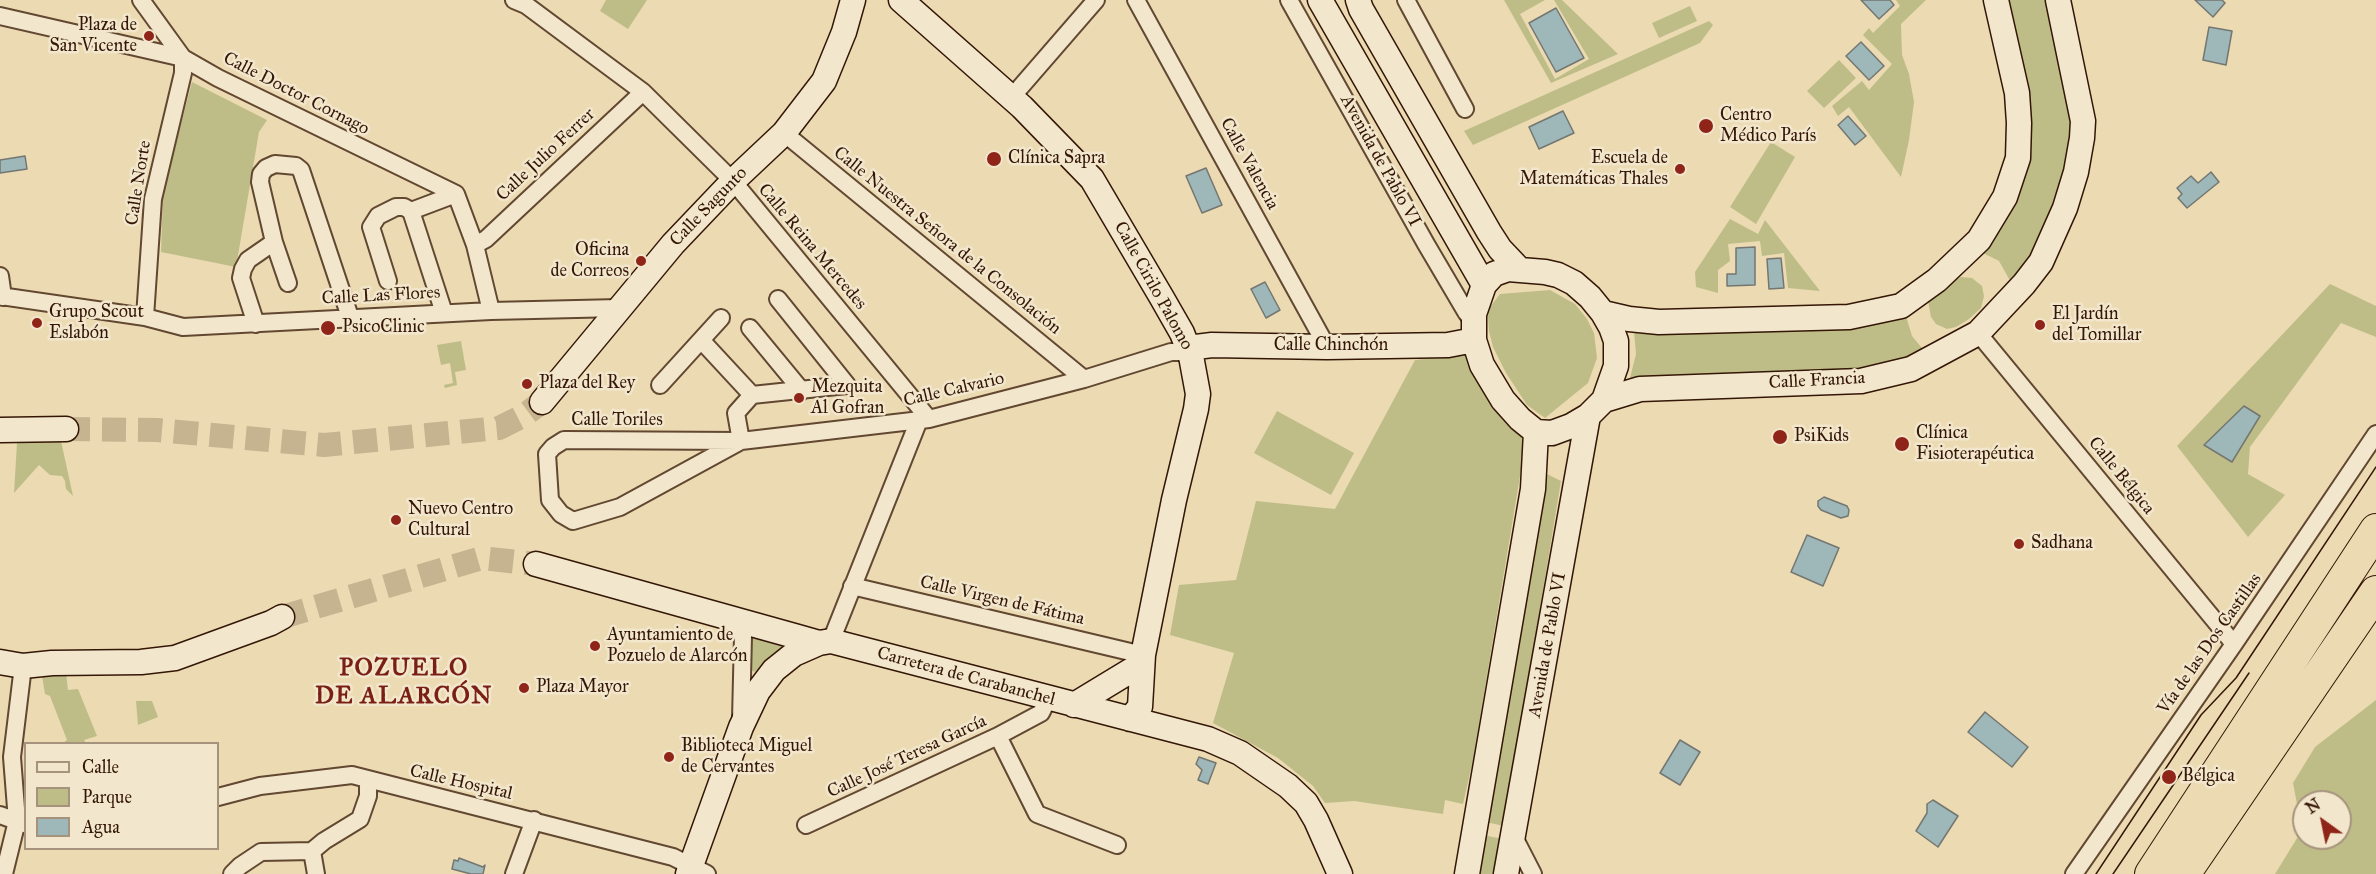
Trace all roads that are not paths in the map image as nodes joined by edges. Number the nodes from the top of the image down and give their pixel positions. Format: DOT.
graph roads {
  1 [pos="141,0"];
  2 [pos="514,0"];
  3 [pos="853,0"];
  4 [pos="901,0"];
  5 [pos="1096,0"];
  6 [pos="1136,0"];
  7 [pos="1289,0"];
  8 [pos="1320,0"];
  9 [pos="1358,0"];
  10 [pos="1406,0"];
  11 [pos="1996,0"];
  12 [pos="2058,0"];
  13 [pos="0,16"];
  14 [pos="183,58"];
  15 [pos="643,92"];
  16 [pos="1011,98"];
  17 [pos="1465,109"];
  18 [pos="784,133"];
  19 [pos="733,182"];
  20 [pos="456,194"];
  21 [pos="411,211"];
  22 [pos="274,242"];
  23 [pos="475,245"];
  24 [pos="1518,268"];
  25 [pos="0,276"];
  26 [pos="388,281"];
  27 [pos="288,283"];
  28 [pos="1484,285"];
  29 [pos="2,297"];
  30 [pos="778,299"];
  31 [pos="619,308"];
  32 [pos="491,311"];
  33 [pos="444,313"];
  34 [pos="1603,313"];
  35 [pos="145,317"];
  36 [pos="350,317"];
  37 [pos="721,318"];
  38 [pos="256,324"];
  39 [pos="750,328"];
  40 [pos="1474,331"];
  41 [pos="1978,333"];
  42 [pos="701,340"];
  43 [pos="1328,347"];
  44 [pos="1183,348"];
  45 [pos="1084,379"];
  46 [pos="660,385"];
  47 [pos="802,391"];
  48 [pos="752,395"];
  49 [pos="542,402"];
  50 [pos="1596,408"];
  51 [pos="924,420"];
  52 [pos="66,429"];
  53 [pos="0,430"];
  54 [pos="1536,432"];
  55 [pos="2376,434"];
  56 [pos="741,441"];
  57 [pos="2376,531"];
  58 [pos="536,564"];
  59 [pos="852,585"];
  60 [pos="2376,592"];
  61 [pos="282,617"];
  62 [pos="733,620"];
  63 [pos="825,642"];
  64 [pos="2234,644"];
  65 [pos="1139,661"];
  66 [pos="2288,663"];
  67 [pos="20,664"];
  68 [pos="1048,699"];
  69 [pos="2301,704"];
  70 [pos="1074,705"];
  71 [pos="1130,718"];
  72 [pos="741,727"];
  73 [pos="998,736"];
  74 [pos="368,780"];
  75 [pos="219,797"];
  76 [pos="0,815"];
  77 [pos="534,820"];
  78 [pos="21,823"];
  79 [pos="806,825"];
  80 [pos="1514,837"];
  81 [pos="1117,845"];
  82 [pos="312,851"];
  83 [pos="696,871"];
  84 [pos="4,874"];
  85 [pos="232,874"];
  86 [pos="316,874"];
  87 [pos="514,874"];
  88 [pos="1340,874"];
  89 [pos="1467,874"];
  90 [pos="1506,874"];
  91 [pos="1533,874"];
  92 [pos="2074,874"];
  93 [pos="2135,874"];
  94 [pos="2151,874"];
  95 [pos="2184,874"];
  96 [pos="2200,874"];
  1 -- 14 [label="street, Calle Doctor Cornago"];
  2 -- 15 [label="street, Calle Reina Mercedes"];
  3 -- 18 [label="street, Calle Sagunto"];
  4 -- 16 [label="street, Calle Cirilo Palomo"];
  5 -- 16 [label="street"];
  6 -- 43 [label="street, Calle Valencia"];
  7 -- 40 [label="street, Avenida de Pablo VI"];
  8 -- 28 [label="street, Avenida de Pablo VI"];
  9 -- 24 [label="street"];
  10 -- 17 [label="street"];
  11 -- 34 [label="street"];
  12 -- 41 [label="street, Calle Francia"];
  13 -- 14 [label="street"];
  14 -- 20 [label="street, Calle Doctor Cornago"];
  14 -- 35 [label="street, Calle Norte"];
  15 -- 19 [label="street, Calle Reina Mercedes"];
  15 -- 23 [label="street, Calle Julio Ferrer"];
  16 -- 44 [label="street, Calle Cirilo Palomo"];
  18 -- 19 [label="street, Calle Sagunto"];
  18 -- 45 [label="street, Calle Nuestra Señora de la Consolación"];
  19 -- 31 [label="street, Calle Sagunto"];
  19 -- 51 [label="street, Calle Reina Mercedes"];
  20 -- 21 [label="street"];
  20 -- 23 [label="street"];
  21 -- 26 [label="street"];
  21 -- 33 [label="street"];
  22 -- 27 [label="street"];
  22 -- 36 [label="street"];
  22 -- 38 [label="street"];
  23 -- 32 [label="street"];
  24 -- 28 [label="street, Avenida de Pablo VI"];
  24 -- 34 [label="street, Avenida de Pablo VI"];
  25 -- 29 [label="street"];
  28 -- 40 [label="street"];
  29 -- 35 [label="street, Calle Las Flores"];
  30 -- 47 [label="street"];
  31 -- 32 [label="street, Calle Las Flores"];
  31 -- 49 [label="street, Calle Sagunto"];
  32 -- 33 [label="street, Calle Las Flores"];
  33 -- 36 [label="street, Calle Las Flores"];
  34 -- 50 [label="street, Avenida de Pablo VI"];
  35 -- 38 [label="street, Calle Las Flores"];
  36 -- 38 [label="street, Calle Las Flores"];
  37 -- 42 [label="street"];
  39 -- 47 [label="street"];
  40 -- 43 [label="street, Calle Chinchón"];
  40 -- 54 [label="street, Avenida de Pablo VI"];
  41 -- 50 [label="street, Calle Francia"];
  41 -- 64 [label="street, Calle Bélgica"];
  42 -- 46 [label="street"];
  42 -- 48 [label="street"];
  43 -- 44 [label="street, Calle Chinchón"];
  44 -- 45 [label="street, Calle Calvario"];
  44 -- 65 [label="street, Calle Cirilo Palomo"];
  45 -- 51 [label="street, Calle Calvario"];
  47 -- 48 [label="street"];
  48 -- 56 [label="street"];
  50 -- 54 [label="street"];
  50 -- 80 [label="street, Avenida de Pablo VI"];
  51 -- 56 [label="street, Calle Calvario"];
  51 -- 59 [label="street"];
  52 -- 53 [label="street"];
  54 -- 89 [label="street"];
  55 -- 64 [label="street, Vía de las Dos Castillas"];
  56 -- 56 [label="street, Calle Toriles"];
  57 -- 66 [label="highway"];
  58 -- 62 [label="street, Carretera de Carabanchel"];
  59 -- 63 [label="street"];
  59 -- 65 [label="street, Calle Virgen de Fátima"];
  60 -- 69 [label="highway"];
  61 -- 67 [label="street"];
  62 -- 63 [label="street, Carretera de Carabanchel"];
  62 -- 72 [label="street"];
  63 -- 68 [label="street, Carretera de Carabanchel"];
  63 -- 72 [label="street"];
  64 -- 92 [label="street, Vía de las Dos Castillas"];
  65 -- 70 [label="street"];
  65 -- 71 [label="street, Calle Cirilo Palomo"];
  66 -- 93 [label="highway"];
  66 -- 94 [label="highway"];
  67 -- 78 [label="street"];
  68 -- 70 [label="street, Carretera de Carabanchel"];
  68 -- 73 [label="street, Calle José Teresa García"];
  69 -- 95 [label="highway"];
  69 -- 96 [label="highway"];
  70 -- 71 [label="street, Carretera de Carabanchel"];
  71 -- 88 [label="street, Carretera de Carabanchel"];
  72 -- 83 [label="street"];
  73 -- 79 [label="street, Calle José Teresa García"];
  73 -- 81 [label="street"];
  74 -- 75 [label="street, Calle Hospital"];
  74 -- 77 [label="street, Calle Hospital"];
  74 -- 82 [label="street"];
  76 -- 78 [label="street"];
  77 -- 83 [label="street, Calle Hospital"];
  77 -- 87 [label="street"];
  78 -- 84 [label="street"];
  80 -- 90 [label="street, Avenida de Pablo VI"];
  80 -- 91 [label="street"];
  82 -- 85 [label="street"];
  82 -- 86 [label="street"];
}
